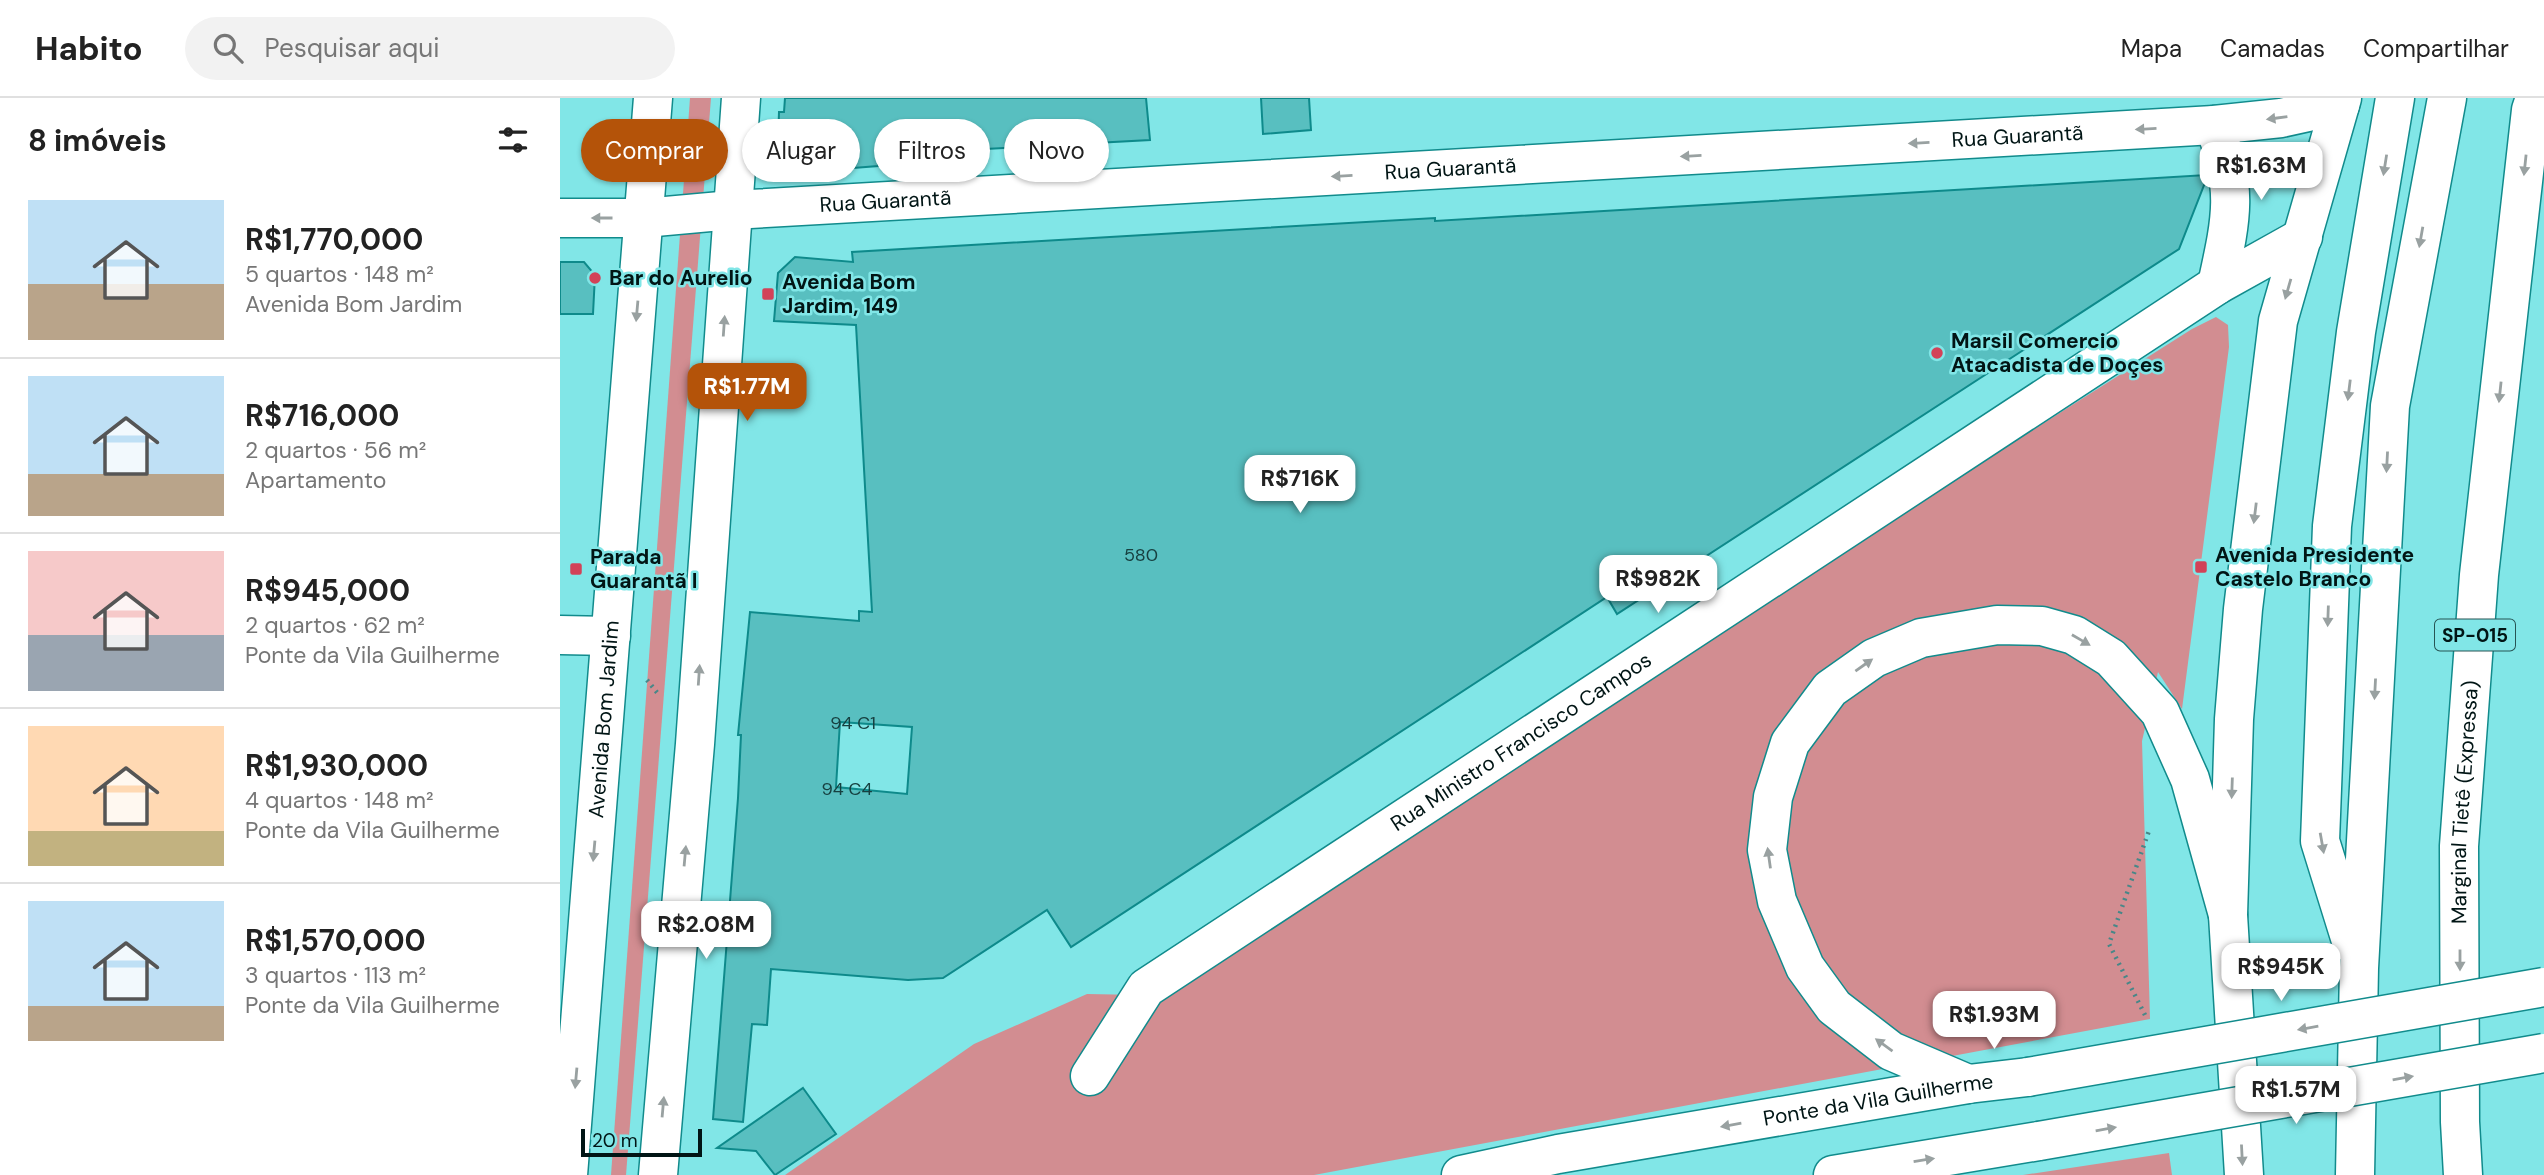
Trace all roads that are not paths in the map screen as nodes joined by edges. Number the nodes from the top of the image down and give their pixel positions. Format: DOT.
graph roads {
  1 [pos="653,98"];
  2 [pos="741,98"];
  3 [pos="2395,98"];
  4 [pos="2447,98"];
  5 [pos="2535,98"];
  6 [pos="2341,101"];
  7 [pos="2214,125"];
  8 [pos="733,210"];
  9 [pos="560,218"];
  10 [pos="645,218"];
  11 [pos="2303,237"];
  12 [pos="2217,285"];
  13 [pos="560,635"];
  14 [pos="611,636"];
  15 [pos="2228,915"];
  16 [pos="2359,968"];
  17 [pos="2544,987"];
  18 [pos="2544,1053"];
  19 [pos="1090,1076"];
  20 [pos="1968,1084"];
  21 [pos="566,1173"];
  22 [pos="659,1173"];
  23 [pos="1461,1175"];
  24 [pos="1833,1175"];
  25 [pos="2244,1175"];
  26 [pos="2355,1175"];
  27 [pos="2463,1175"];
  1 -- 10 [label="main road, Avenida Bom Jardim"];
  2 -- 8 [label="main road"];
  3 -- 16 [label="main road, one-way"];
  4 -- 16 [label="main road, one-way"];
  5 -- 27 [label="main road, Marginal Tietê (Expressa) / SP-015, one-way"];
  6 -- 7 [label="main road, Rua Guarantã, one-way"];
  6 -- 11 [label="main road"];
  7 -- 8 [label="main road, Rua Guarantã, one-way"];
  7 -- 12 [label="main road"];
  8 -- 10 [label="main road, Rua Guarantã"];
  22 -- 8 [label="main road, one-way"];
  10 -- 9 [label="main road, Rua Guarantã, one-way"];
  10 -- 14 [label="main road, Avenida Bom Jardim, one-way"];
  11 -- 12 [label="main road, Rua Ministro Francisco Campos"];
  11 -- 15 [label="main road, one-way"];
  12 -- 19 [label="main road, Rua Ministro Francisco Campos"];
  13 -- 14 [label="main road"];
  14 -- 21 [label="main road, Avenida Bom Jardim, one-way"];
  20 -- 15 [label="main road, one-way"];
  15 -- 25 [label="main road, one-way"];
  16 -- 26 [label="main road"];
  17 -- 20 [label="main road, Ponte da Vila Guilherme, one-way, bridge"];
  24 -- 18 [label="main road, one-way, bridge"];
  20 -- 23 [label="main road, Ponte da Vila Guilherme, one-way"];
}
